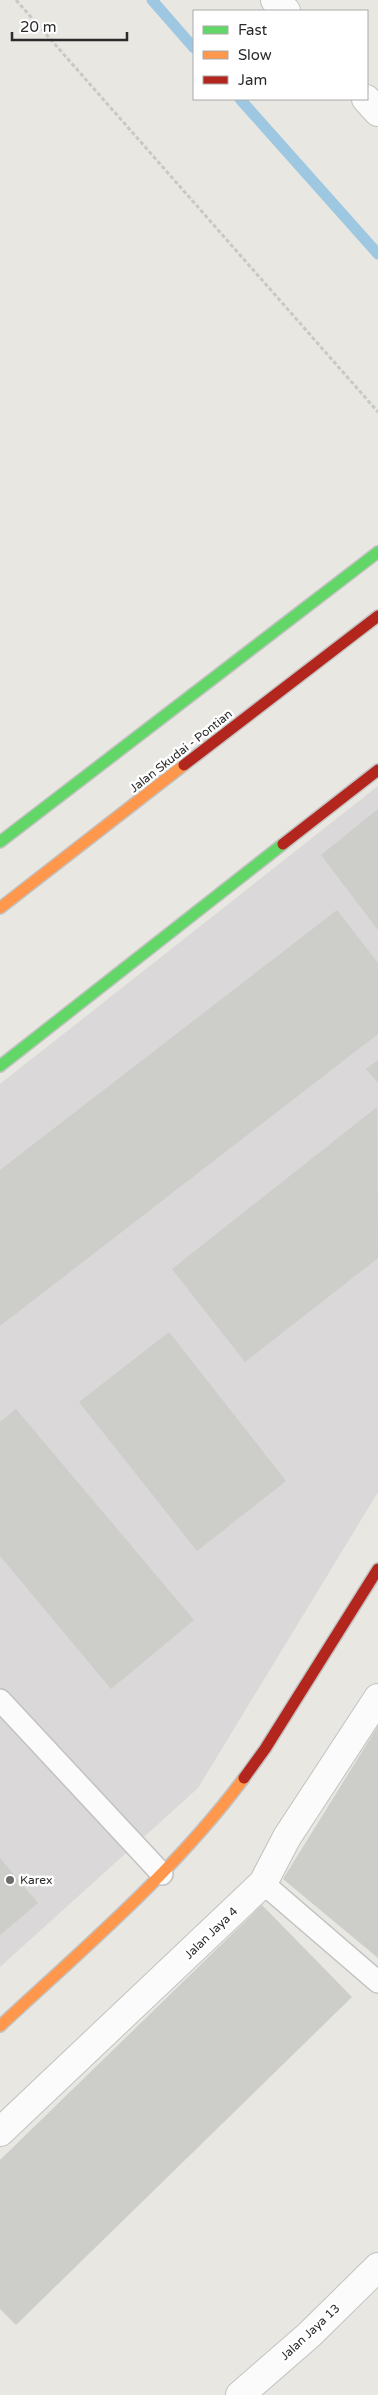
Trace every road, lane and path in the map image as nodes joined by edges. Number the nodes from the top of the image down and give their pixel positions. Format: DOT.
graph roads {
  1 [pos="16,0"];
  2 [pos="275,0"];
  3 [pos="285,10"];
  4 [pos="367,100"];
  5 [pos="378,112"];
  6 [pos="378,412"];
  7 [pos="378,552"];
  8 [pos="378,616"];
  9 [pos="378,770"];
  10 [pos="0,842"];
  11 [pos="0,908"];
  12 [pos="0,1066"];
  13 [pos="378,1569"];
  14 [pos="378,1698"];
  15 [pos="0,1700"];
  16 [pos="162,1874"];
  17 [pos="263,1883"];
  18 [pos="378,1982"];
  19 [pos="0,2026"];
  20 [pos="0,2132"];
  21 [pos="378,2267"];
  22 [pos="240,2395"];
  1 -- 6 [label="path"];
  2 -- 3 [label="street"];
  4 -- 5 [label="street"];
  7 -- 10 [label="main road"];
  8 -- 11 [label="main road, Jalan Skudai - Pontian"];
  9 -- 12 [label="main road"];
  13 -- 16 [label="main road"];
  14 -- 17 [label="street, Jalan Jaya 4"];
  15 -- 16 [label="lane"];
  16 -- 19 [label="main road"];
  17 -- 18 [label="lane"];
  17 -- 20 [label="street, Jalan Jaya 4"];
  21 -- 22 [label="street, Jalan Jaya 13"];
}
